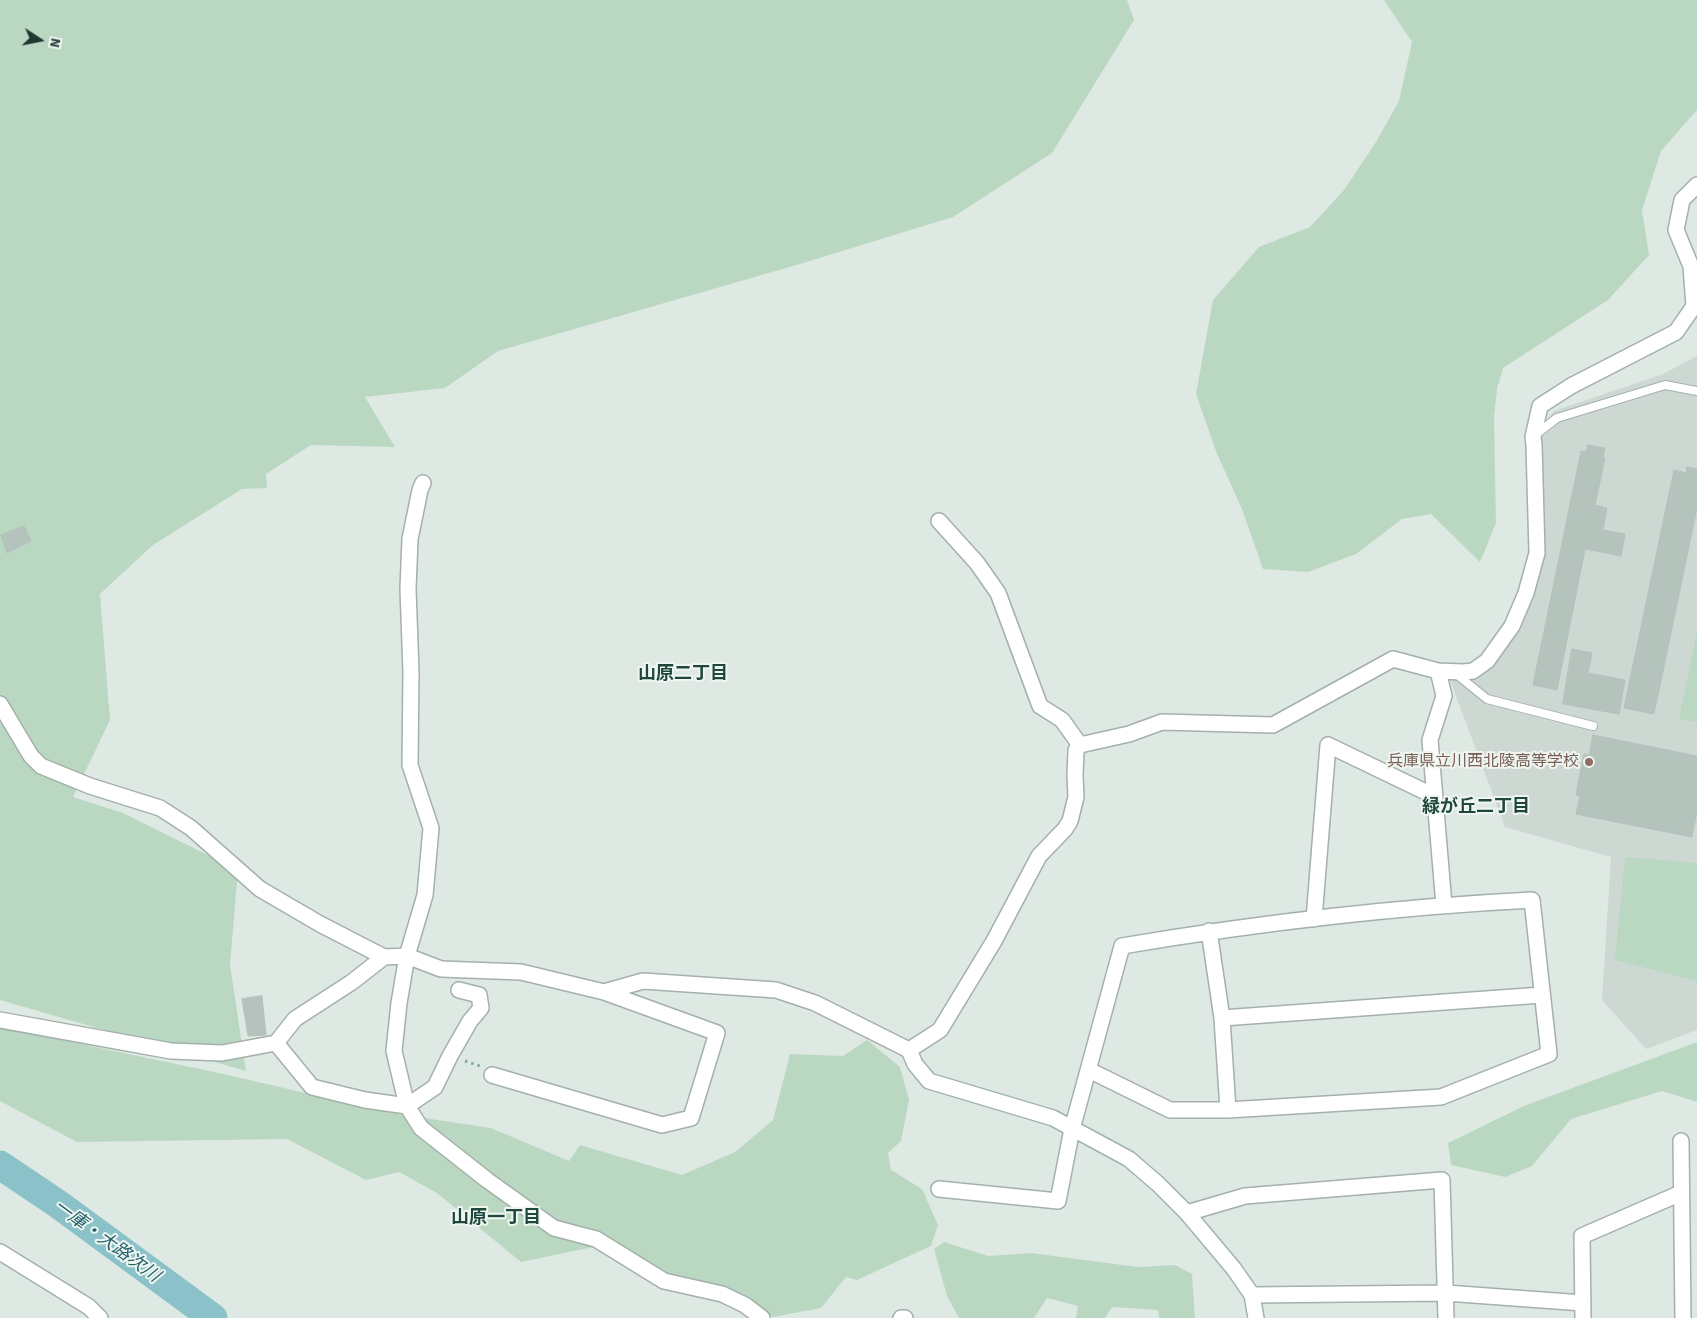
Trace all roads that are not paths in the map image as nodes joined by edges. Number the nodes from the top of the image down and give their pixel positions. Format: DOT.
graph roads {
  1 [pos="1697,185"];
  2 [pos="1697,391"];
  3 [pos="1533,437"];
  4 [pos="422,483"];
  5 [pos="939,521"];
  6 [pos="1446,671"];
  7 [pos="0,704"];
  8 [pos="1593,726"];
  9 [pos="1080,745"];
  10 [pos="1434,796"];
  11 [pos="1444,905"];
  12 [pos="1314,918"];
  13 [pos="1209,931"];
  14 [pos="407,956"];
  15 [pos="384,957"];
  16 [pos="459,990"];
  17 [pos="604,992"];
  18 [pos="1542,995"];
  19 [pos="1222,1018"];
  20 [pos="0,1020"];
  21 [pos="276,1044"];
  22 [pos="910,1050"];
  23 [pos="1089,1070"];
  24 [pos="492,1074"];
  25 [pos="407,1106"];
  26 [pos="1228,1110"];
  27 [pos="1072,1129"];
  28 [pos="1681,1141"];
  29 [pos="939,1189"];
  30 [pos="1681,1193"];
  31 [pos="1187,1213"];
  32 [pos="0,1252"];
  33 [pos="1446,1293"];
  34 [pos="1252,1295"];
  35 [pos="1583,1311"];
  36 [pos="100,1318"];
  37 [pos="762,1318"];
  38 [pos="901,1318"];
  39 [pos="905,1318"];
  40 [pos="1256,1318"];
  41 [pos="1446,1318"];
  42 [pos="1683,1318"];
  1 -- 3 [label="street"];
  2 -- 3 [label="lane"];
  3 -- 6 [label="street"];
  4 -- 14 [label="street"];
  5 -- 9 [label="street"];
  6 -- 8 [label="lane"];
  6 -- 9 [label="street"];
  6 -- 10 [label="street"];
  7 -- 15 [label="street"];
  9 -- 22 [label="street"];
  10 -- 11 [label="street"];
  10 -- 12 [label="street"];
  11 -- 12 [label="street"];
  11 -- 18 [label="street"];
  12 -- 13 [label="street"];
  13 -- 19 [label="street"];
  13 -- 23 [label="street"];
  14 -- 15 [label="street"];
  14 -- 17 [label="street"];
  14 -- 25 [label="street"];
  15 -- 21 [label="street"];
  16 -- 25 [label="street"];
  17 -- 22 [label="street"];
  17 -- 24 [label="street"];
  18 -- 19 [label="street"];
  18 -- 26 [label="street"];
  19 -- 26 [label="street"];
  20 -- 21 [label="street"];
  21 -- 25 [label="street"];
  22 -- 27 [label="street"];
  23 -- 26 [label="street"];
  23 -- 27 [label="street"];
  25 -- 37 [label="street"];
  27 -- 29 [label="street"];
  27 -- 31 [label="street"];
  28 -- 30 [label="street"];
  30 -- 35 [label="street"];
  30 -- 42 [label="street"];
  31 -- 33 [label="street"];
  31 -- 34 [label="street"];
  32 -- 36 [label="street"];
  33 -- 34 [label="street"];
  33 -- 35 [label="street"];
  33 -- 41 [label="street"];
  34 -- 40 [label="street"];
  38 -- 39 [label="street"];
}
